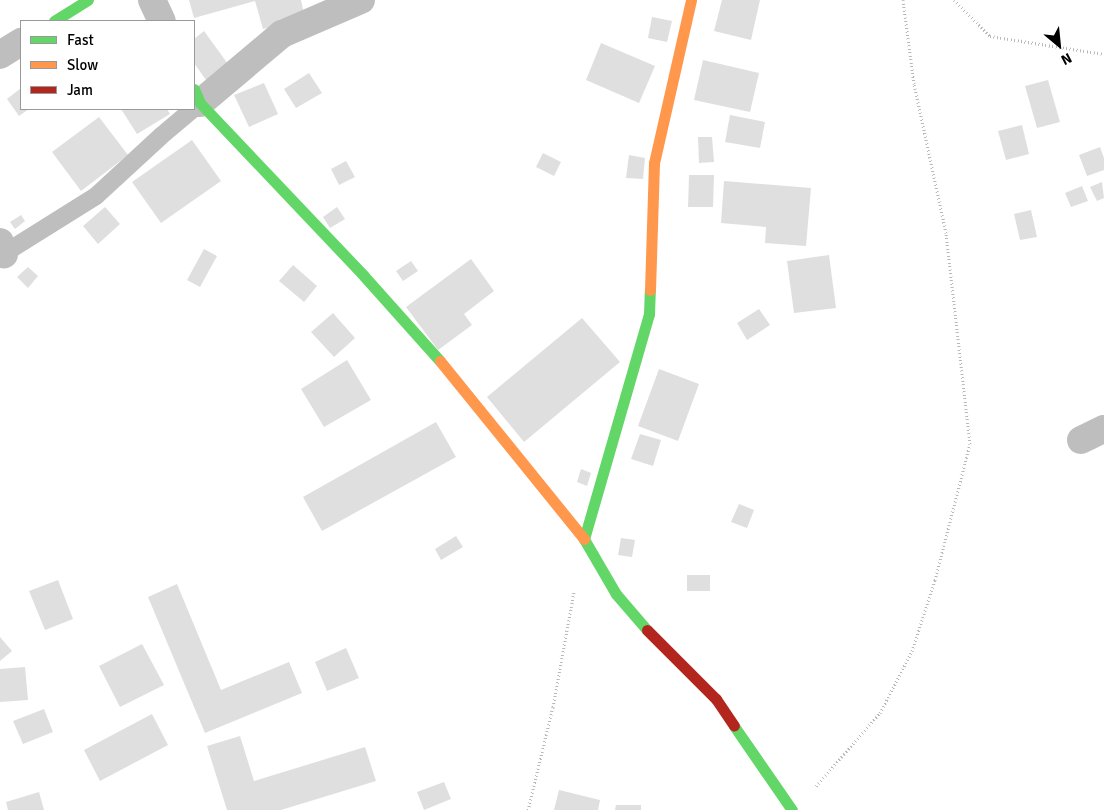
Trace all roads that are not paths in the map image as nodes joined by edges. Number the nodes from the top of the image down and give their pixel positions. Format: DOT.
graph roads {
  1 [pos="88,0"];
  2 [pos="152,0"];
  3 [pos="361,0"];
  4 [pos="690,0"];
  5 [pos="56,20"];
  6 [pos="162,20"];
  7 [pos="20,43"];
  8 [pos="0,55"];
  9 [pos="197,96"];
  10 [pos="184,110"];
  11 [pos="1,251"];
  12 [pos="584,539"];
  13 [pos="792,810"];
  1 -- 5 [label="street"];
  2 -- 6 [label="street"];
  3 -- 9 [label="street"];
  4 -- 12 [label="street"];
  7 -- 8 [label="street"];
  9 -- 12 [label="street"];
  10 -- 11 [label="lane"];
  12 -- 13 [label="street"];
}
